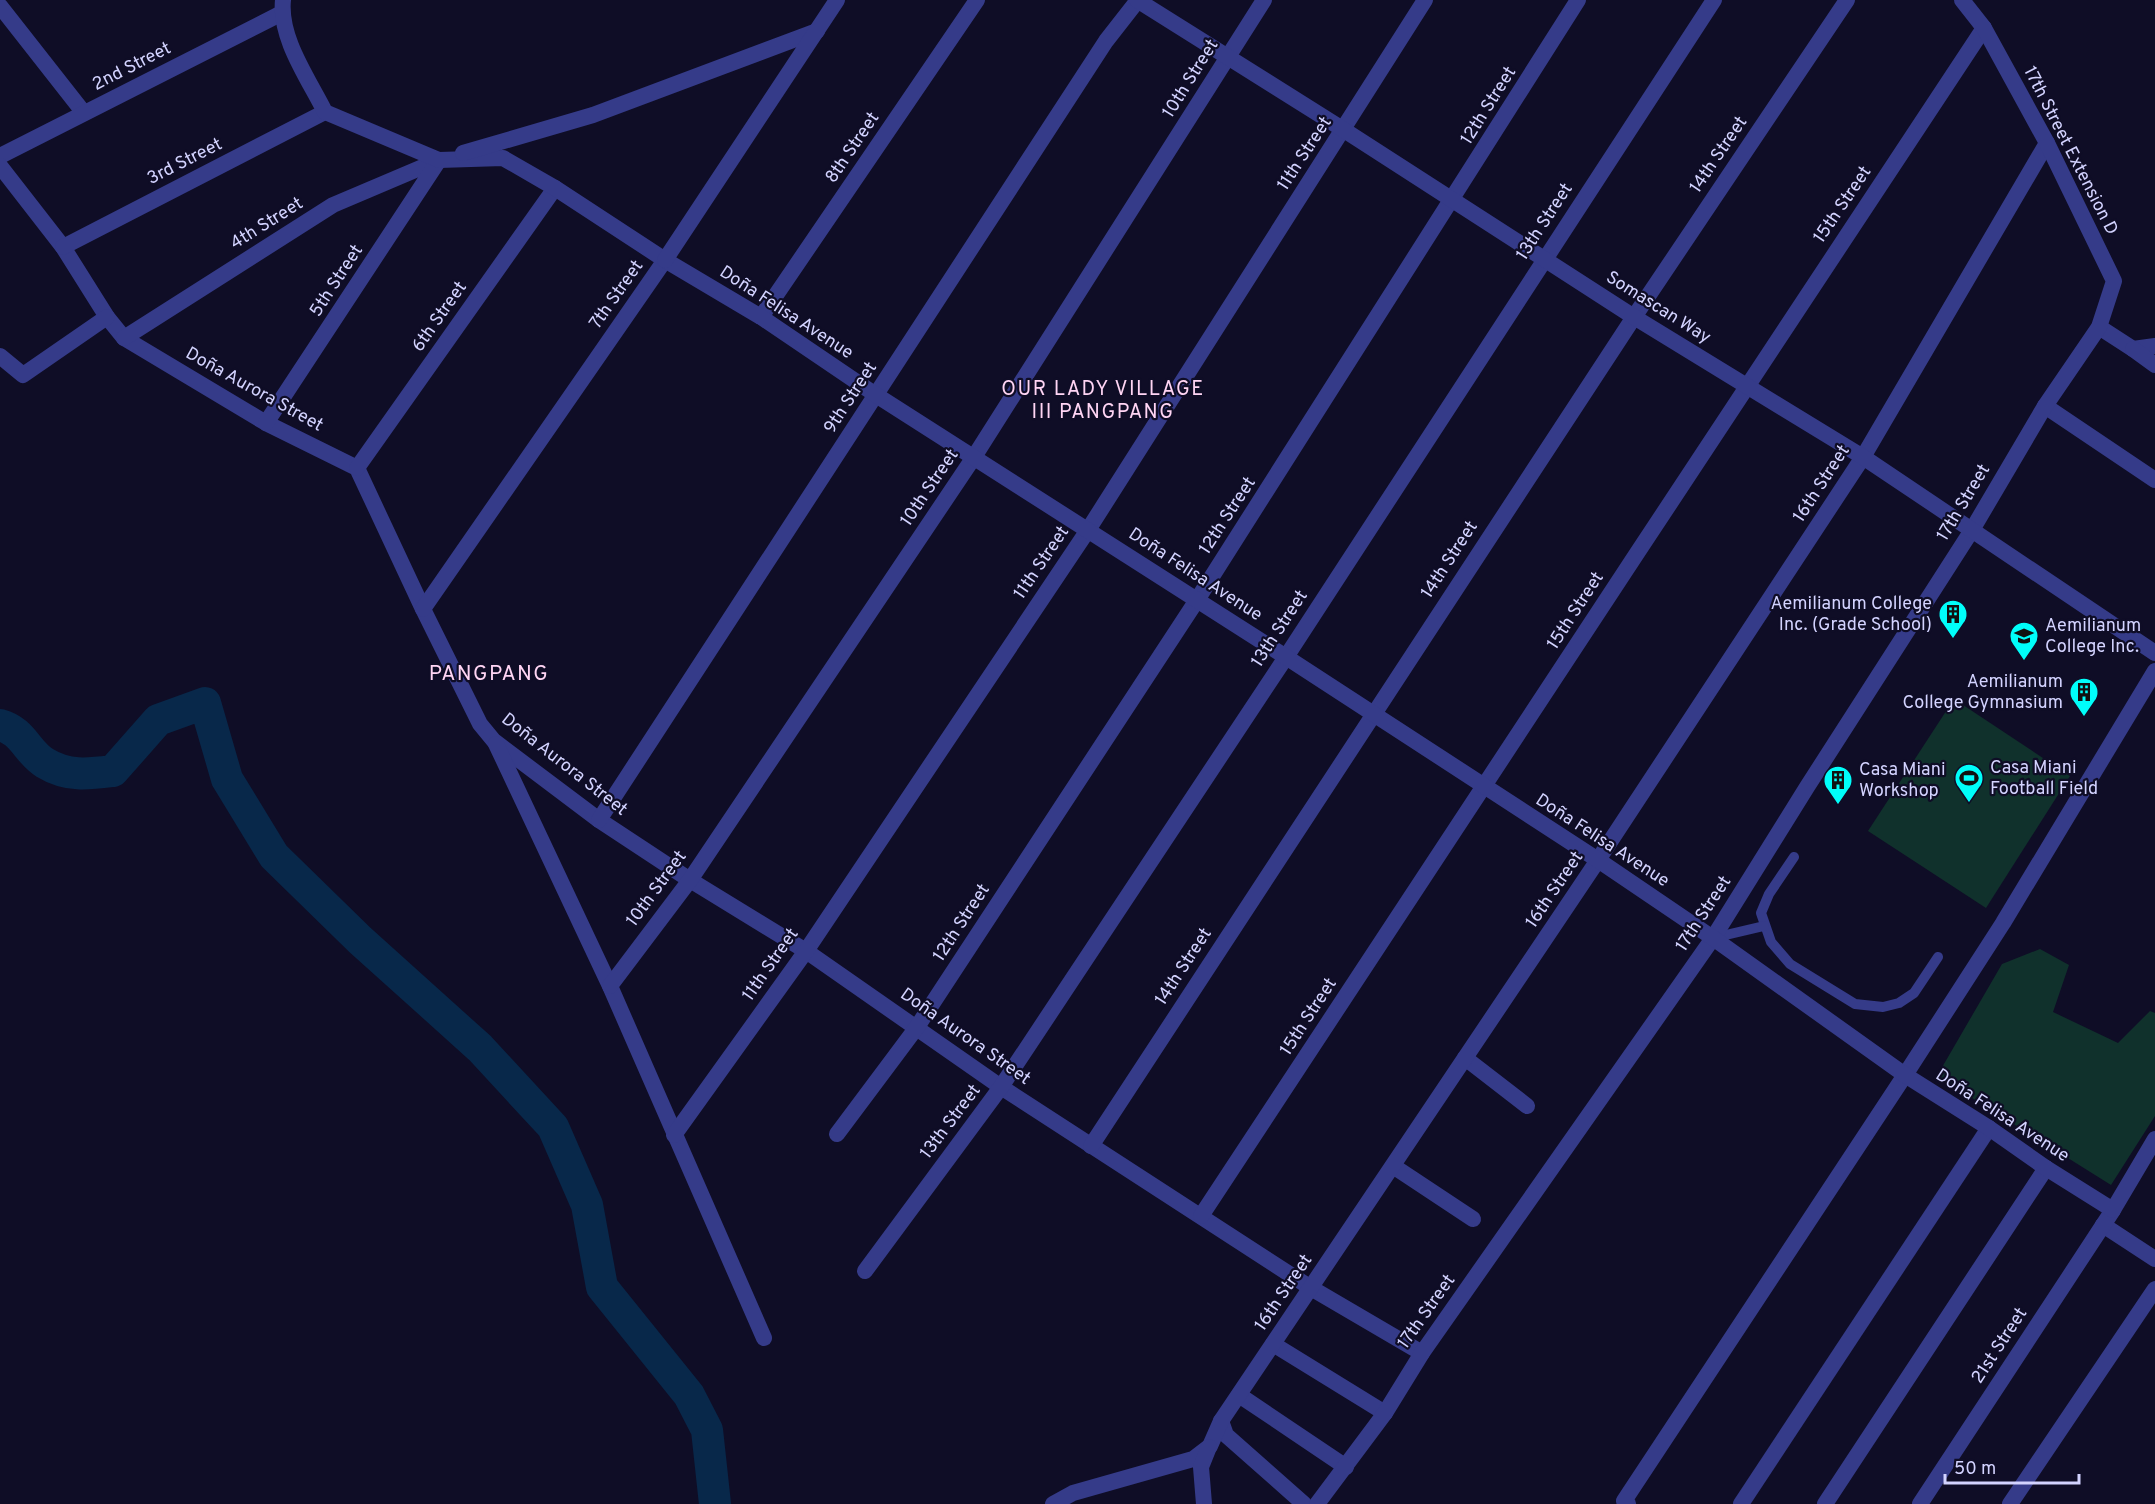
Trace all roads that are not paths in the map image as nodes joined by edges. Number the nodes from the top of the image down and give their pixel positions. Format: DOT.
graph roads {
  1 [pos="837,0"];
  2 [pos="977,0"];
  3 [pos="1137,0"];
  4 [pos="1264,0"];
  5 [pos="1425,0"];
  6 [pos="1578,0"];
  7 [pos="1714,0"];
  8 [pos="1847,0"];
  9 [pos="1962,0"];
  10 [pos="0,6"];
  11 [pos="283,6"];
  12 [pos="1984,28"];
  13 [pos="816,32"];
  14 [pos="1227,58"];
  15 [pos="324,112"];
  16 [pos="84,113"];
  17 [pos="1344,130"];
  18 [pos="2047,143"];
  19 [pos="0,156"];
  20 [pos="439,160"];
  21 [pos="0,166"];
  22 [pos="555,188"];
  23 [pos="1453,200"];
  24 [pos="63,247"];
  25 [pos="665,260"];
  26 [pos="1543,260"];
  27 [pos="1634,316"];
  28 [pos="107,317"];
  29 [pos="761,317"];
  30 [pos="2099,327"];
  31 [pos="124,338"];
  32 [pos="2155,346"];
  33 [pos="2133,349"];
  34 [pos="0,356"];
  35 [pos="2155,365"];
  36 [pos="1746,386"];
  37 [pos="876,395"];
  38 [pos="2046,406"];
  39 [pos="267,423"];
  40 [pos="1863,457"];
  41 [pos="974,458"];
  42 [pos="357,468"];
  43 [pos="2155,480"];
  44 [pos="1088,530"];
  45 [pos="1972,530"];
  46 [pos="1197,600"];
  47 [pos="423,609"];
  48 [pos="2155,653"];
  49 [pos="1286,657"];
  50 [pos="2155,671"];
  51 [pos="1372,713"];
  52 [pos="494,741"];
  53 [pos="1485,787"];
  54 [pos="599,820"];
  55 [pos="1794,857"];
  56 [pos="1598,860"];
  57 [pos="690,880"];
  58 [pos="1764,926"];
  59 [pos="1713,938"];
  60 [pos="806,951"];
  61 [pos="1938,957"];
  62 [pos="610,986"];
  63 [pos="917,1028"];
  64 [pos="1466,1058"];
  65 [pos="1905,1075"];
  66 [pos="1002,1087"];
  67 [pos="1527,1106"];
  68 [pos="1989,1128"];
  69 [pos="837,1134"];
  70 [pos="674,1135"];
  71 [pos="2155,1139"];
  72 [pos="1091,1146"];
  73 [pos="1393,1166"];
  74 [pos="2046,1168"];
  75 [pos="2113,1210"];
  76 [pos="1202,1216"];
  77 [pos="1473,1219"];
  78 [pos="2103,1225"];
  79 [pos="2155,1259"];
  80 [pos="865,1271"];
  81 [pos="1311,1288"];
  82 [pos="2155,1289"];
  83 [pos="764,1338"];
  84 [pos="1273,1344"];
  85 [pos="1422,1353"];
  86 [pos="1239,1395"];
  87 [pos="1385,1413"];
  88 [pos="1221,1421"];
  89 [pos="1210,1446"];
  90 [pos="1346,1467"];
  91 [pos="1053,1504"];
  92 [pos="1204,1504"];
  93 [pos="1304,1504"];
  94 [pos="1317,1504"];
  95 [pos="1628,1504"];
  96 [pos="1741,1504"];
  97 [pos="1825,1504"];
  98 [pos="1920,1504"];
  99 [pos="2010,1504"];
  1 -- 13 [label="street, 7th Street"];
  2 -- 29 [label="street, 8th Street"];
  3 -- 14 [label="street, Somascan Way"];
  3 -- 37 [label="street, 9th Street"];
  4 -- 14 [label="street, 10th Street"];
  5 -- 17 [label="street, 11th Street"];
  6 -- 23 [label="street, 12th Street"];
  7 -- 26 [label="street, 13th Street"];
  8 -- 27 [label="street, 14th Street"];
  9 -- 12 [label="street, 17th Street Extension D"];
  10 -- 16 [label="street"];
  11 -- 15 [label="street"];
  11 -- 16 [label="street, 2nd Street"];
  12 -- 18 [label="street, 17th Street Extension D"];
  12 -- 36 [label="street, 15th Street"];
  13 -- 20 [label="street"];
  13 -- 25 [label="street, 7th Street"];
  14 -- 17 [label="street, Somascan Way"];
  14 -- 41 [label="street, 10th Street"];
  15 -- 20 [label="street, Doña Felisa Avenue"];
  15 -- 24 [label="street, 3rd Street"];
  16 -- 19 [label="street, 2nd Street"];
  17 -- 23 [label="street, Somascan Way"];
  17 -- 44 [label="street, 11th Street"];
  18 -- 30 [label="street, 17th Street Extension D"];
  18 -- 40 [label="street, 16th Street"];
  20 -- 22 [label="street, Doña Felisa Avenue"];
  20 -- 31 [label="street, 4th Street"];
  20 -- 39 [label="street, 5th Street"];
  21 -- 24 [label="street, Doña Aurora Street"];
  22 -- 25 [label="street, Doña Felisa Avenue"];
  22 -- 42 [label="street, 6th Street"];
  23 -- 26 [label="street, Somascan Way"];
  23 -- 46 [label="street, 12th Street"];
  24 -- 28 [label="street, Doña Aurora Street"];
  25 -- 29 [label="street, Doña Felisa Avenue"];
  25 -- 47 [label="street, 7th Street"];
  26 -- 27 [label="street, Somascan Way"];
  26 -- 49 [label="street, 13th Street"];
  27 -- 36 [label="street, Somascan Way"];
  27 -- 51 [label="street, 14th Street"];
  28 -- 31 [label="street, Doña Aurora Street"];
  28 -- 34 [label="street"];
  29 -- 37 [label="street, Doña Felisa Avenue"];
  30 -- 33 [label="street"];
  30 -- 38 [label="street, 17th Street"];
  31 -- 39 [label="street, Doña Aurora Street"];
  32 -- 33 [label="street"];
  33 -- 35 [label="street"];
  36 -- 40 [label="street, Somascan Way"];
  36 -- 53 [label="street, 15th Street"];
  37 -- 41 [label="street, Doña Felisa Avenue"];
  37 -- 54 [label="street, 9th Street"];
  38 -- 43 [label="street"];
  38 -- 45 [label="street, 17th Street"];
  39 -- 42 [label="street, Doña Aurora Street"];
  40 -- 45 [label="street, Somascan Way"];
  40 -- 56 [label="street, 16th Street"];
  41 -- 44 [label="street, Doña Felisa Avenue"];
  41 -- 57 [label="street, 10th Street"];
  42 -- 47 [label="street, Doña Aurora Street"];
  44 -- 46 [label="street, Doña Felisa Avenue"];
  44 -- 60 [label="street, 11th Street"];
  45 -- 48 [label="street, Somascan Way"];
  45 -- 59 [label="street, 17th Street"];
  46 -- 49 [label="street, Doña Felisa Avenue"];
  46 -- 63 [label="street, 12th Street"];
  47 -- 52 [label="street, Doña Aurora Street"];
  49 -- 51 [label="street, Doña Felisa Avenue"];
  49 -- 66 [label="street, 13th Street"];
  50 -- 65 [label="street"];
  51 -- 53 [label="street, Doña Felisa Avenue"];
  51 -- 72 [label="street, 14th Street"];
  52 -- 54 [label="street, Doña Aurora Street"];
  52 -- 62 [label="street"];
  53 -- 56 [label="street, Doña Felisa Avenue"];
  53 -- 76 [label="street, 15th Street"];
  54 -- 57 [label="street, Doña Aurora Street"];
  55 -- 58 [label="lane"];
  56 -- 59 [label="street, Doña Felisa Avenue"];
  56 -- 64 [label="street, 16th Street"];
  57 -- 60 [label="street, Doña Aurora Street"];
  57 -- 62 [label="street, 10th Street"];
  58 -- 59 [label="lane"];
  58 -- 61 [label="lane"];
  59 -- 65 [label="street, Doña Felisa Avenue"];
  59 -- 85 [label="street, 17th Street"];
  60 -- 63 [label="street, Doña Aurora Street"];
  60 -- 70 [label="street, 11th Street"];
  62 -- 70 [label="street"];
  63 -- 66 [label="street, Doña Aurora Street"];
  63 -- 69 [label="street, 12th Street"];
  64 -- 67 [label="street"];
  64 -- 73 [label="street, 16th Street"];
  65 -- 68 [label="street, Doña Felisa Avenue"];
  65 -- 95 [label="street"];
  66 -- 72 [label="street, Doña Aurora Street"];
  66 -- 80 [label="street, 13th Street"];
  68 -- 74 [label="street, Doña Felisa Avenue"];
  68 -- 96 [label="street"];
  70 -- 83 [label="street"];
  71 -- 75 [label="street, 21st Street"];
  72 -- 76 [label="street, Doña Aurora Street"];
  73 -- 77 [label="street"];
  73 -- 81 [label="street, 16th Street"];
  74 -- 75 [label="street, Doña Felisa Avenue"];
  74 -- 97 [label="street"];
  75 -- 78 [label="street, 21st Street"];
  76 -- 81 [label="street, Doña Aurora Street"];
  78 -- 79 [label="street"];
  78 -- 98 [label="street, 21st Street"];
  81 -- 84 [label="street, 16th Street"];
  81 -- 85 [label="street, Doña Aurora Street"];
  82 -- 99 [label="street"];
  84 -- 86 [label="street, 16th Street"];
  84 -- 87 [label="street"];
  85 -- 87 [label="street, 17th Street"];
  86 -- 88 [label="street, 16th Street"];
  86 -- 90 [label="street"];
  87 -- 90 [label="street, 17th Street"];
  88 -- 89 [label="street, 16th Street"];
  88 -- 93 [label="street"];
  89 -- 91 [label="street"];
  89 -- 92 [label="street, 16th Street"];
  90 -- 94 [label="street, 17th Street"];
}
